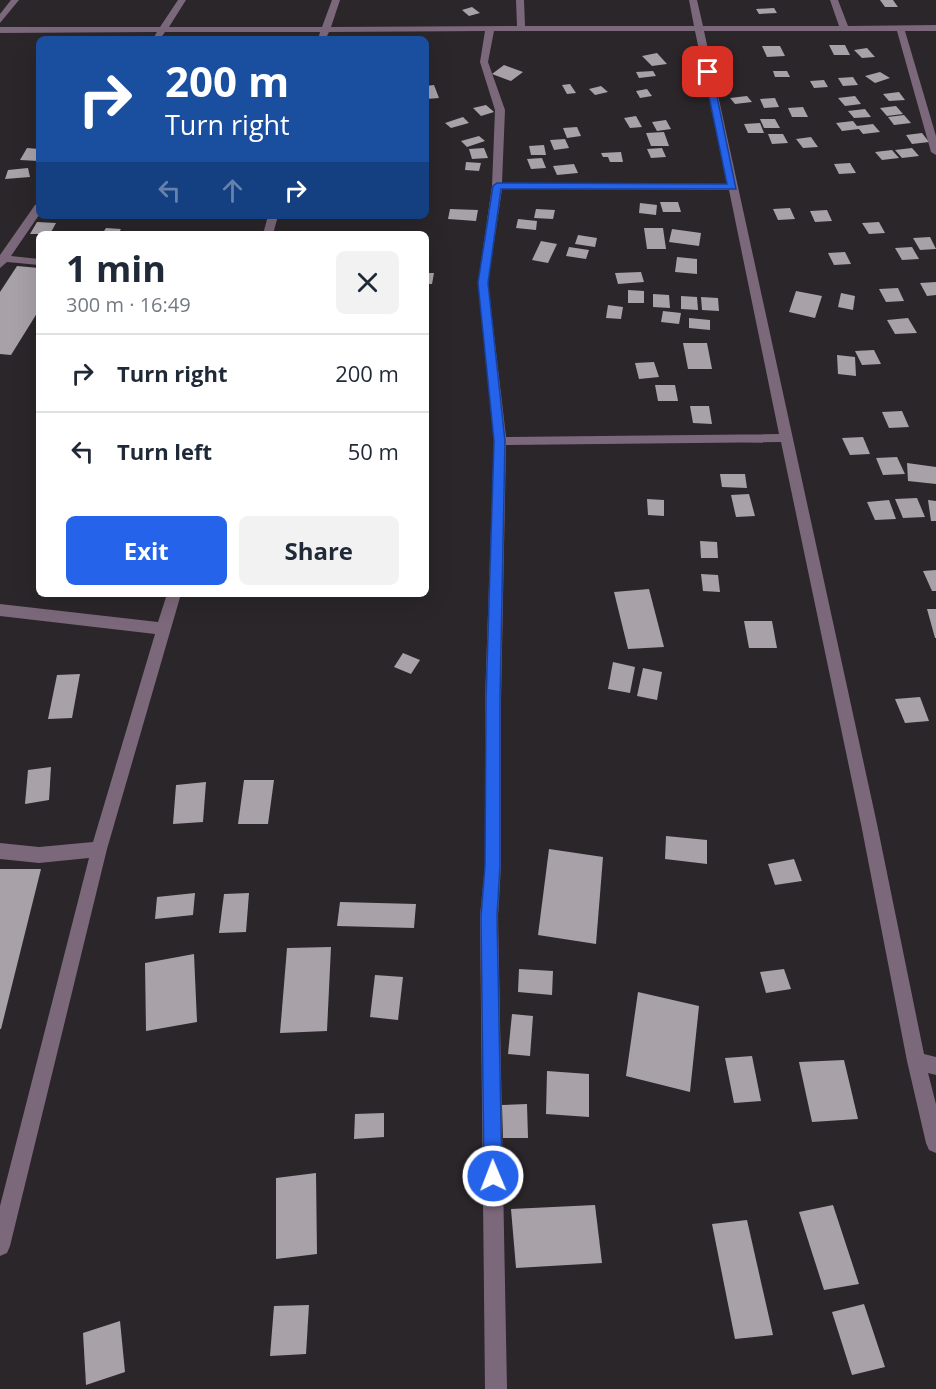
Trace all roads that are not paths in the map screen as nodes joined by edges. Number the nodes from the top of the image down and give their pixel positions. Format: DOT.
graph roads {
  1 [pos="15,0"];
  2 [pos="182,0"];
  3 [pos="336,0"];
  4 [pos="520,0"];
  5 [pos="693,0"];
  6 [pos="834,0"];
  7 [pos="0,20"];
  8 [pos="521,27"];
  9 [pos="698,27"];
  10 [pos="844,27"];
  11 [pos="900,27"];
  12 [pos="489,28"];
  13 [pos="936,28"];
  14 [pos="325,29"];
  15 [pos="0,30"];
  16 [pos="162,31"];
  17 [pos="158,36"];
  18 [pos="324,36"];
  19 [pos="936,153"];
  20 [pos="497,186"];
  21 [pos="732,187"];
  22 [pos="36,211"];
  23 [pos="1,260"];
  24 [pos="36,262"];
  25 [pos="786,438"];
  26 [pos="500,441"];
  27 [pos="173,597"];
  28 [pos="0,610"];
  29 [pos="165,629"];
  30 [pos="99,849"];
  31 [pos="0,851"];
  32 [pos="916,1061"];
  33 [pos="936,1066"];
  34 [pos="936,1143"];
  35 [pos="0,1246"];
  36 [pos="496,1389"];
  1 -- 7 [label="street"];
  2 -- 16 [label="street"];
  3 -- 14 [label="street"];
  4 -- 8 [label="street"];
  5 -- 9 [label="street"];
  6 -- 10 [label="street"];
  8 -- 9 [label="street"];
  8 -- 12 [label="street"];
  9 -- 10 [label="street"];
  9 -- 21 [label="street"];
  10 -- 11 [label="street"];
  11 -- 13 [label="street"];
  11 -- 19 [label="street"];
  12 -- 14 [label="street"];
  12 -- 20 [label="street"];
  14 -- 16 [label="street"];
  14 -- 18 [label="street"];
  15 -- 16 [label="street"];
  16 -- 17 [label="street"];
  20 -- 21 [label="street"];
  20 -- 26 [label="street"];
  21 -- 25 [label="street"];
  22 -- 23 [label="street"];
  23 -- 24 [label="street"];
  25 -- 26 [label="street"];
  25 -- 32 [label="street"];
  26 -- 36 [label="street"];
  27 -- 29 [label="street"];
  28 -- 29 [label="street"];
  29 -- 30 [label="street"];
  30 -- 31 [label="street"];
  30 -- 35 [label="street"];
  32 -- 33 [label="street"];
  32 -- 34 [label="street"];
}
